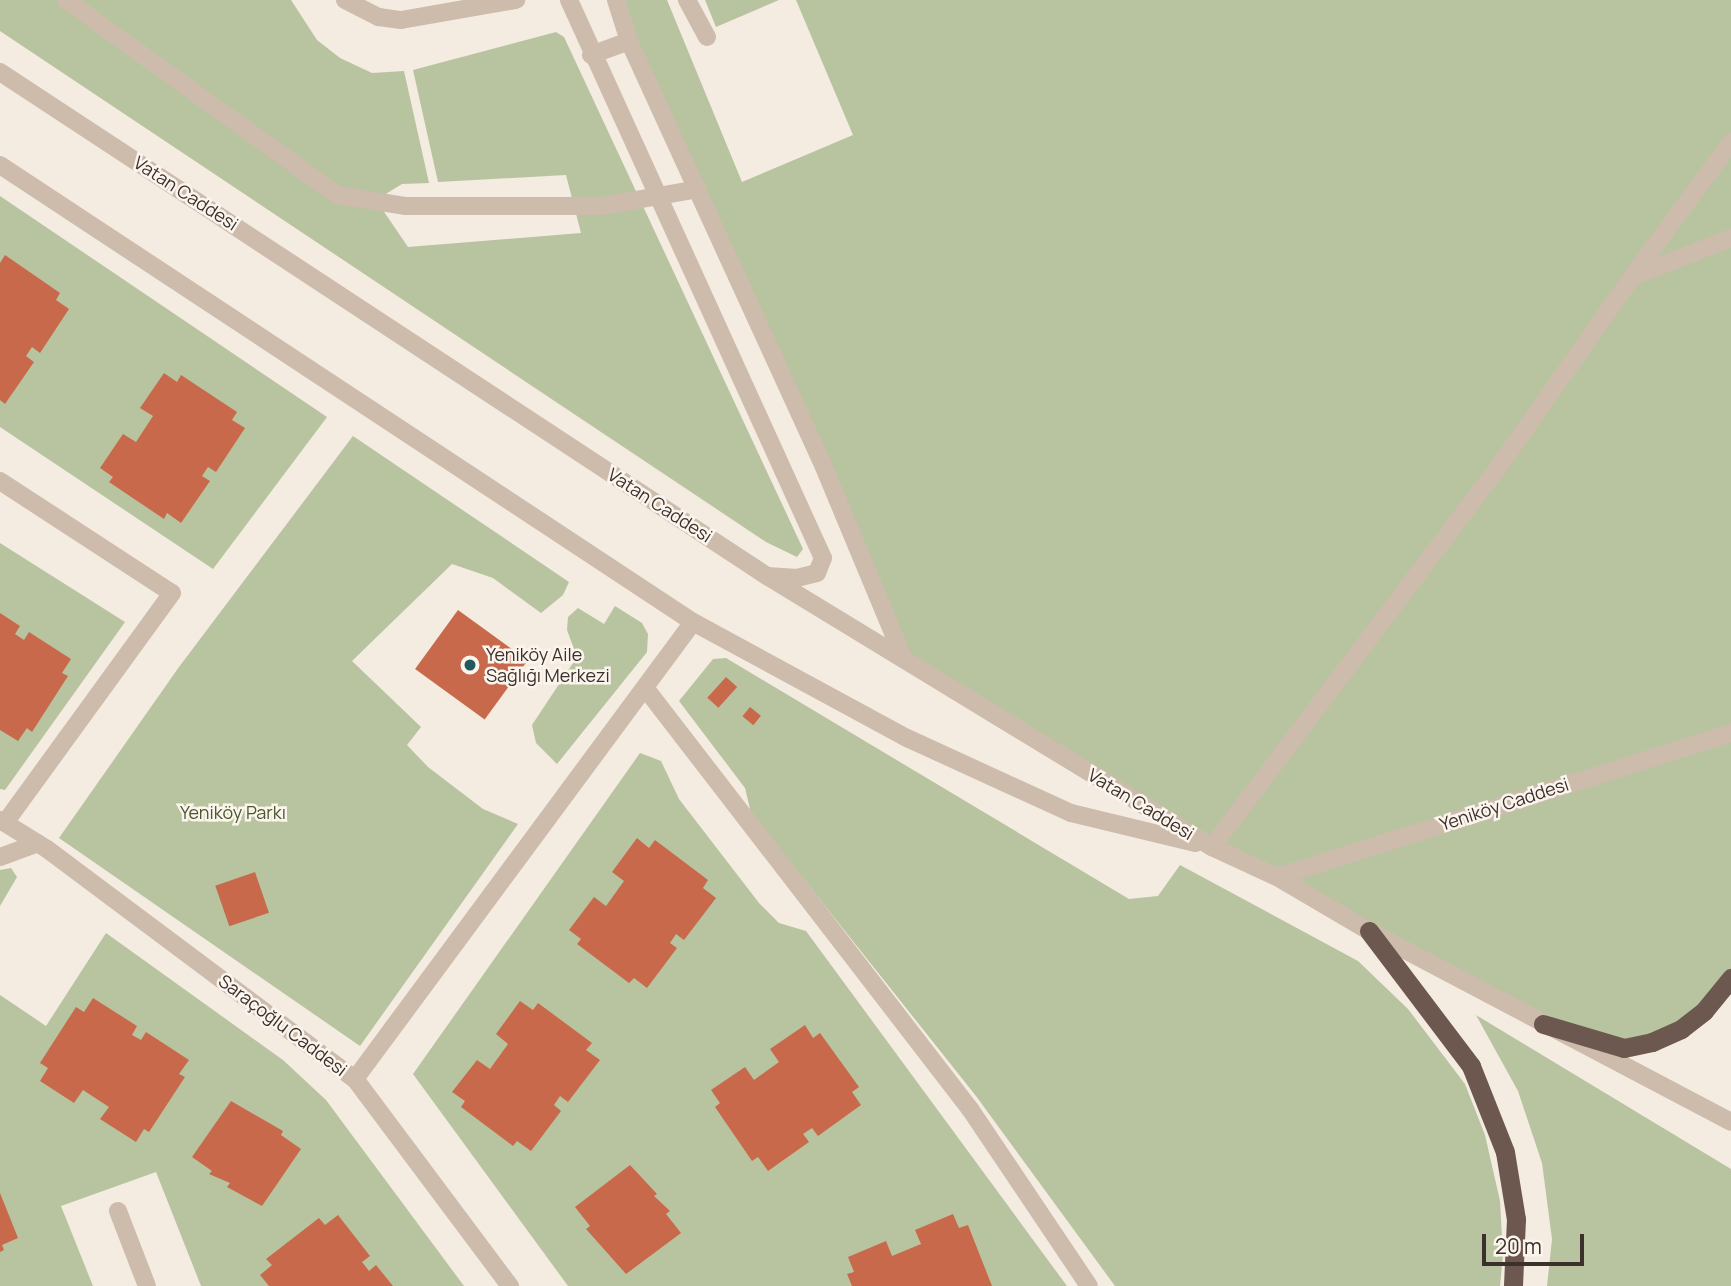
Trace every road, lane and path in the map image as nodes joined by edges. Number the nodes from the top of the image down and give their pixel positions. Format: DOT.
graph roads {
  1 [pos="65,0"];
  2 [pos="345,0"];
  3 [pos="516,0"];
  4 [pos="569,0"];
  5 [pos="615,0"];
  6 [pos="687,0"];
  7 [pos="707,37"];
  8 [pos="629,41"];
  9 [pos="591,55"];
  10 [pos="0,72"];
  11 [pos="1731,142"];
  12 [pos="0,165"];
  13 [pos="698,189"];
  14 [pos="661,198"];
  15 [pos="1731,238"];
  16 [pos="1632,277"];
  17 [pos="0,481"];
  18 [pos="767,576"];
  19 [pos="693,622"];
  20 [pos="904,659"];
  21 [pos="646,689"];
  22 [pos="1731,733"];
  23 [pos="3,821"];
  24 [pos="38,843"];
  25 [pos="1212,847"];
  26 [pos="0,857"];
  27 [pos="1277,877"];
  28 [pos="1369,931"];
  29 [pos="1731,978"];
  30 [pos="1542,1024"];
  31 [pos="355,1079"];
  32 [pos="1731,1122"];
  33 [pos="118,1211"];
  34 [pos="147,1286"];
  35 [pos="510,1286"];
  36 [pos="1089,1286"];
  37 [pos="1513,1286"];
  1 -- 14 [label="street"];
  2 -- 3 [label="street"];
  4 -- 9 [label="street"];
  5 -- 8 [label="street"];
  6 -- 7 [label="street"];
  8 -- 9 [label="street"];
  8 -- 13 [label="street"];
  9 -- 14 [label="street"];
  10 -- 18 [label="street, Vatan Caddesi"];
  11 -- 16 [label="street"];
  12 -- 19 [label="street, Vatan Caddesi"];
  13 -- 14 [label="street"];
  13 -- 20 [label="street"];
  14 -- 18 [label="street"];
  15 -- 16 [label="street"];
  16 -- 25 [label="street"];
  17 -- 23 [label="street"];
  18 -- 20 [label="street, Vatan Caddesi"];
  19 -- 21 [label="street"];
  19 -- 25 [label="street, Vatan Caddesi"];
  20 -- 25 [label="street, Vatan Caddesi"];
  21 -- 31 [label="street"];
  21 -- 36 [label="street"];
  22 -- 27 [label="street, Yeniköy Caddesi"];
  23 -- 24 [label="street, Saraçoğlu Caddesi"];
  24 -- 26 [label="street"];
  24 -- 31 [label="street, Saraçoğlu Caddesi"];
  25 -- 27 [label="street"];
  27 -- 28 [label="street"];
  28 -- 30 [label="street"];
  28 -- 37 [label="highway"];
  29 -- 30 [label="highway"];
  30 -- 32 [label="street"];
  31 -- 35 [label="street, Saraçoğlu Caddesi"];
  33 -- 34 [label="street"];
}
